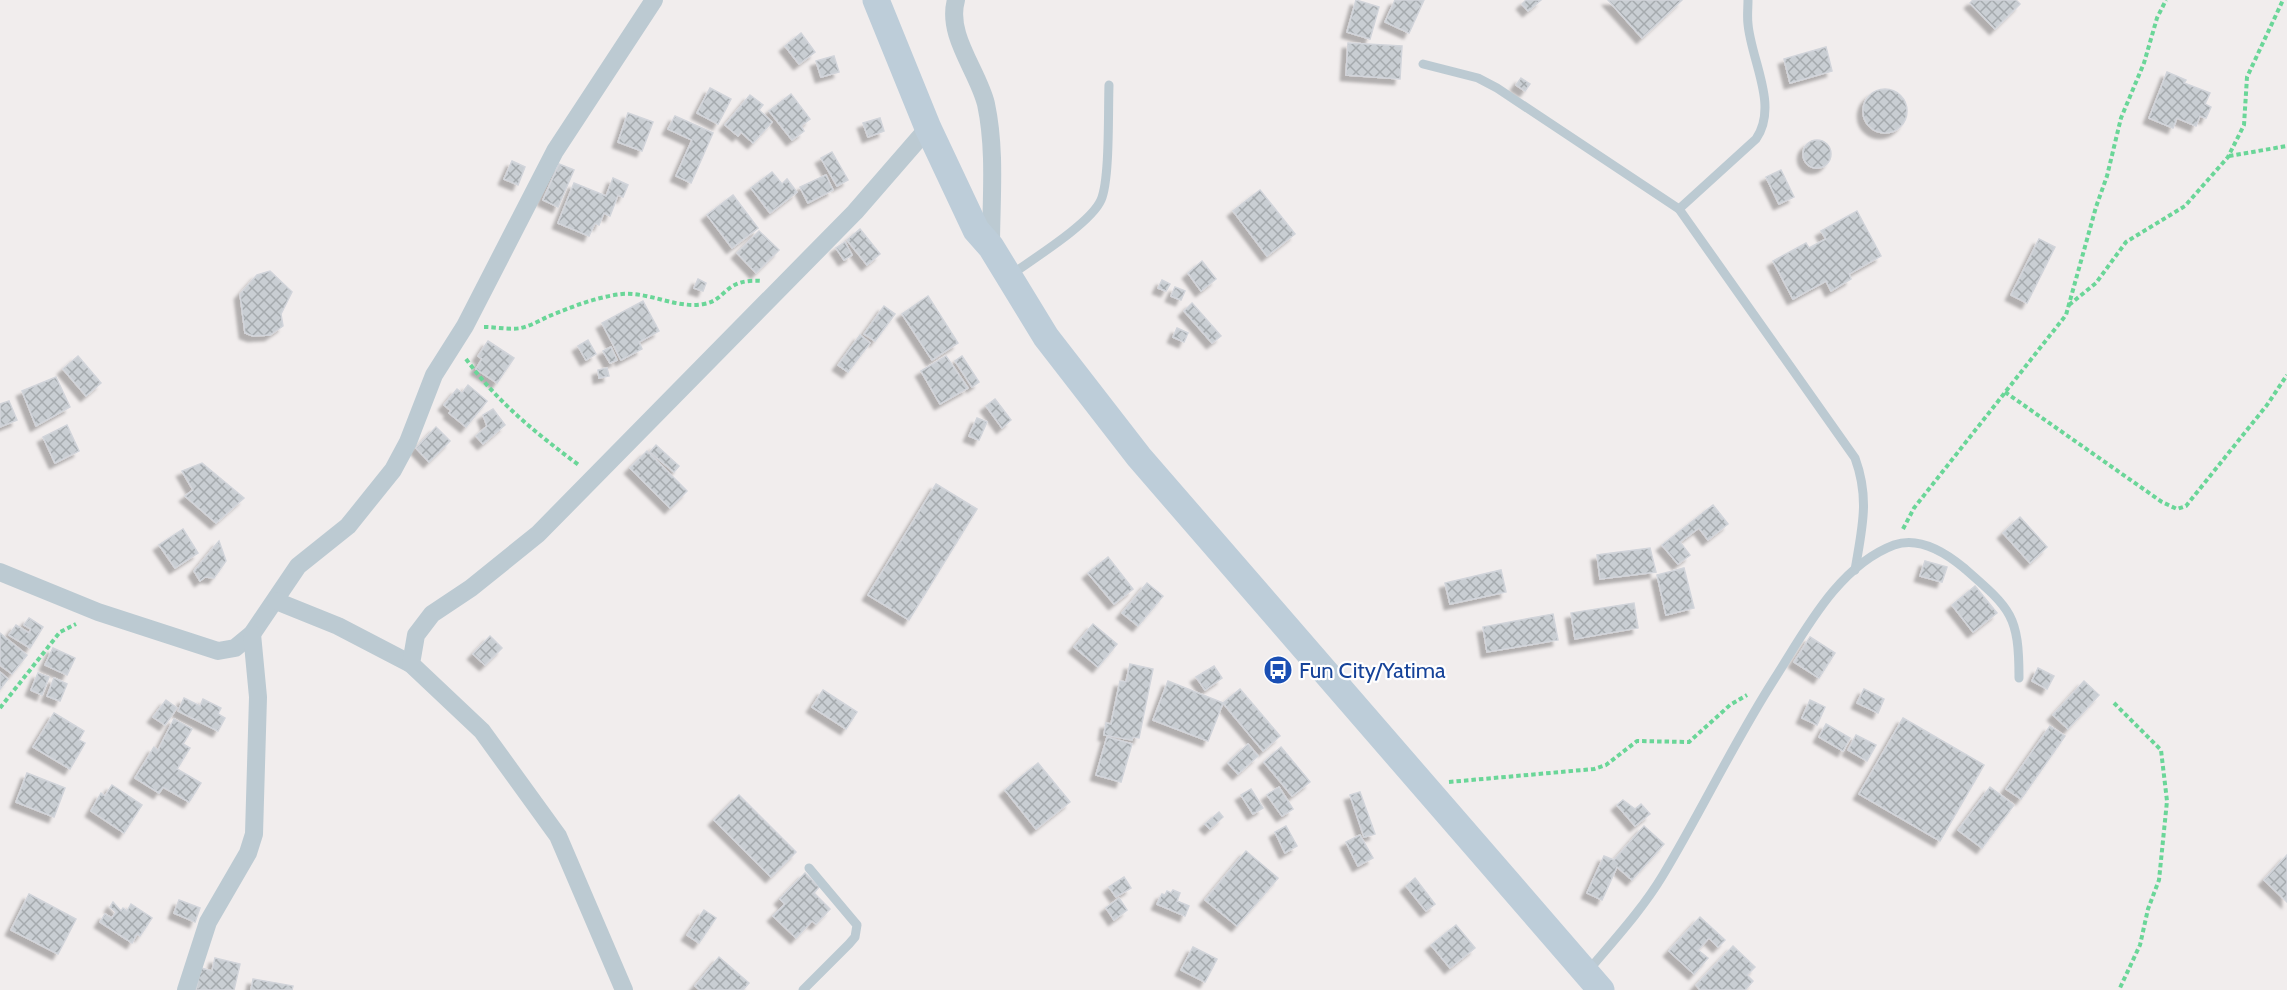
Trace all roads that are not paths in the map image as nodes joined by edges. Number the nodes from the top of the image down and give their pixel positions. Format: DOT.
graph roads {
  1 [pos="654,0"];
  2 [pos="876,0"];
  3 [pos="956,0"];
  4 [pos="1748,0"];
  5 [pos="1423,64"];
  6 [pos="1109,85"];
  7 [pos="928,128"];
  8 [pos="1679,208"];
  9 [pos="991,247"];
  10 [pos="1007,277"];
  11 [pos="1855,570"];
  12 [pos="0,572"];
  13 [pos="276,601"];
  14 [pos="252,634"];
  15 [pos="411,664"];
  16 [pos="2019,678"];
  17 [pos="808,868"];
  18 [pos="1594,982"];
  19 [pos="186,990"];
  20 [pos="624,990"];
  21 [pos="803,990"];
  1 -- 13 [label="street"];
  2 -- 7 [label="main road"];
  3 -- 9 [label="street"];
  4 -- 8 [label="lane"];
  5 -- 8 [label="lane"];
  6 -- 10 [label="lane"];
  7 -- 9 [label="main road"];
  7 -- 15 [label="street"];
  8 -- 11 [label="lane"];
  9 -- 10 [label="main road"];
  10 -- 18 [label="main road"];
  11 -- 16 [label="lane"];
  11 -- 18 [label="lane"];
  12 -- 14 [label="street"];
  13 -- 14 [label="street"];
  13 -- 15 [label="street"];
  14 -- 19 [label="street"];
  15 -- 20 [label="street"];
  17 -- 21 [label="lane"];
}
